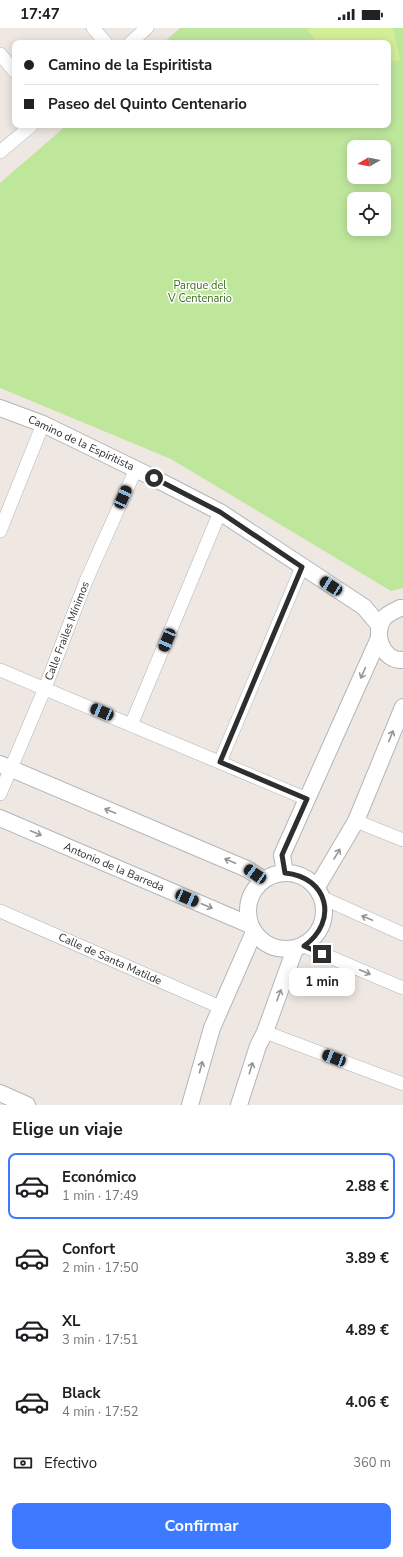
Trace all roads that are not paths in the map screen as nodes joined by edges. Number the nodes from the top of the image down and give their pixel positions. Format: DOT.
graph roads {
  1 [pos="93,28"];
  2 [pos="147,28"];
  3 [pos="103,40"];
  4 [pos="133,40"];
  5 [pos="0,54"];
  6 [pos="12,68"];
  7 [pos="28,128"];
  8 [pos="0,152"];
  9 [pos="0,408"];
  10 [pos="43,424"];
  11 [pos="136,469"];
  12 [pos="220,512"];
  13 [pos="0,531"];
  14 [pos="302,567"];
  15 [pos="403,608"];
  16 [pos="382,626"];
  17 [pos="403,660"];
  18 [pos="0,670"];
  19 [pos="45,688"];
  20 [pos="403,707"];
  21 [pos="131,725"];
  22 [pos="220,762"];
  23 [pos="6,767"];
  24 [pos="0,794"];
  25 [pos="307,799"];
  26 [pos="0,818"];
  27 [pos="356,821"];
  28 [pos="403,840"];
  29 [pos="285,873"];
  30 [pos="264,880"];
  31 [pos="320,893"];
  32 [pos="0,911"];
  33 [pos="252,928"];
  34 [pos="403,934"];
  35 [pos="300,947"];
  36 [pos="403,988"];
  37 [pos="220,1008"];
  38 [pos="265,1032"];
  39 [pos="403,1084"];
  40 [pos="5,1098"];
  41 [pos="27,1105"];
  42 [pos="190,1105"];
  43 [pos="239,1105"];
  1 -- 3 [label="street"];
  2 -- 4 [label="street"];
  5 -- 6 [label="street"];
  7 -- 8 [label="street"];
  9 -- 10 [label="street, Camino de la Espiritista"];
  10 -- 11 [label="street, Camino de la Espiritista"];
  10 -- 13 [label="street"];
  11 -- 12 [label="street, Camino de la Espiritista"];
  11 -- 19 [label="street, Calle Frailes Mínimos"];
  12 -- 14 [label="street, Camino de la Espiritista"];
  12 -- 21 [label="street"];
  14 -- 16 [label="street, Camino de la Espiritista"];
  14 -- 22 [label="street"];
  15 -- 16 [label="street"];
  16 -- 17 [label="street, Camino de la Espiritista"];
  16 -- 25 [label="street, one-way"];
  18 -- 19 [label="street"];
  19 -- 21 [label="street"];
  19 -- 23 [label="street, Calle Frailes Mínimos"];
  27 -- 20 [label="street, one-way"];
  21 -- 22 [label="street"];
  22 -- 25 [label="street"];
  23 -- 24 [label="street, Calle Frailes Mínimos"];
  30 -- 23 [label="street, one-way"];
  25 -- 29 [label="street"];
  26 -- 33 [label="street, Antonio de la Barreda, one-way"];
  27 -- 28 [label="street"];
  31 -- 27 [label="street, one-way"];
  29 -- 30 [label="street"];
  29 -- 31 [label="street"];
  30 -- 33 [label="street"];
  34 -- 31 [label="street, one-way"];
  31 -- 35 [label="street"];
  32 -- 37 [label="street, Calle de Santa Matilde"];
  33 -- 35 [label="street"];
  33 -- 37 [label="street"];
  35 -- 36 [label="street, one-way"];
  38 -- 35 [label="street, one-way"];
  42 -- 37 [label="street, one-way"];
  38 -- 39 [label="street"];
  43 -- 38 [label="street, one-way"];
  40 -- 41 [label="street"];
}
